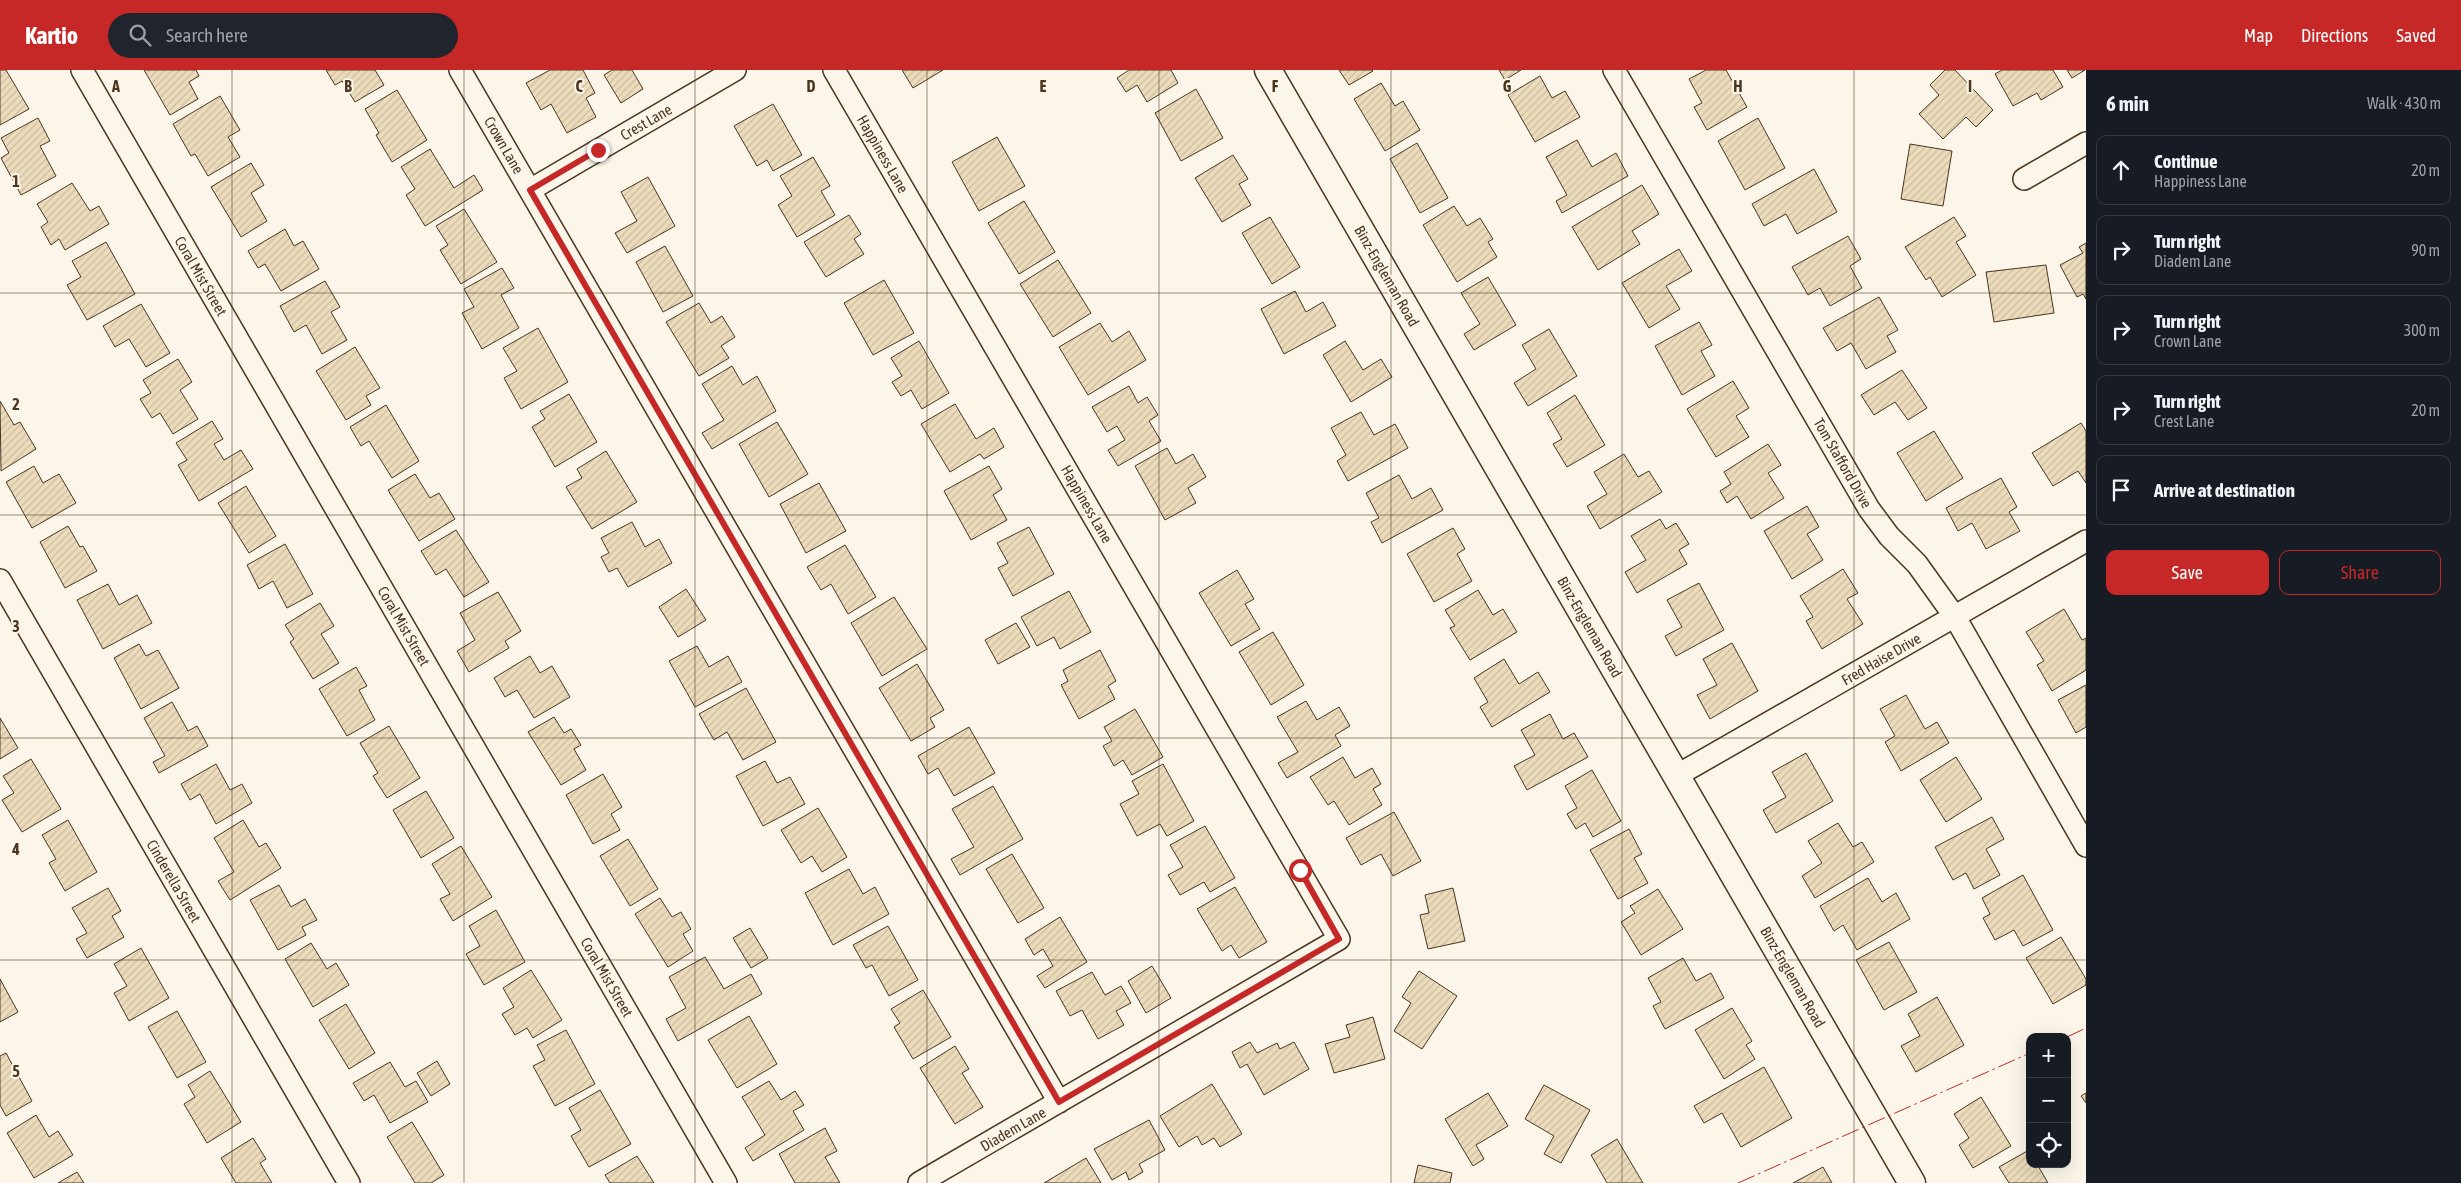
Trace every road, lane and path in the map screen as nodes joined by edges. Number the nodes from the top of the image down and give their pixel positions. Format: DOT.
graph roads {
  1 [pos="82,70"];
  2 [pos="460,70"];
  3 [pos="735,70"];
  4 [pos="834,70"];
  5 [pos="1268,70"];
  6 [pos="1614,70"];
  7 [pos="2086,143"];
  8 [pos="2024,179"];
  9 [pos="530,190"];
  10 [pos="2086,540"];
  11 [pos="0,580"];
  12 [pos="1955,617"];
  13 [pos="1676,776"];
  14 [pos="2086,846"];
  15 [pos="1339,939"];
  16 [pos="1059,1102"];
  17 [pos="349,1183"];
  18 [pos="726,1183"];
  19 [pos="919,1183"];
  20 [pos="1912,1183"];
  1 -- 18 [label="street, Coral Mist Street"];
  2 -- 9 [label="street, Crown Lane"];
  3 -- 9 [label="street, Crest Lane"];
  4 -- 15 [label="street, Happiness Lane"];
  5 -- 13 [label="street, Binz-Engleman Road"];
  6 -- 12 [label="street, Tom Stafford Drive"];
  7 -- 8 [label="street"];
  9 -- 16 [label="street, Crown Lane"];
  10 -- 12 [label="street, Fred Haise Drive"];
  11 -- 17 [label="street, Cinderella Street"];
  12 -- 13 [label="street, Fred Haise Drive"];
  12 -- 14 [label="street, Tom Stafford Drive"];
  13 -- 20 [label="street, Binz-Engleman Road"];
  15 -- 16 [label="street, Diadem Lane"];
  16 -- 19 [label="street, Diadem Lane"];
}
